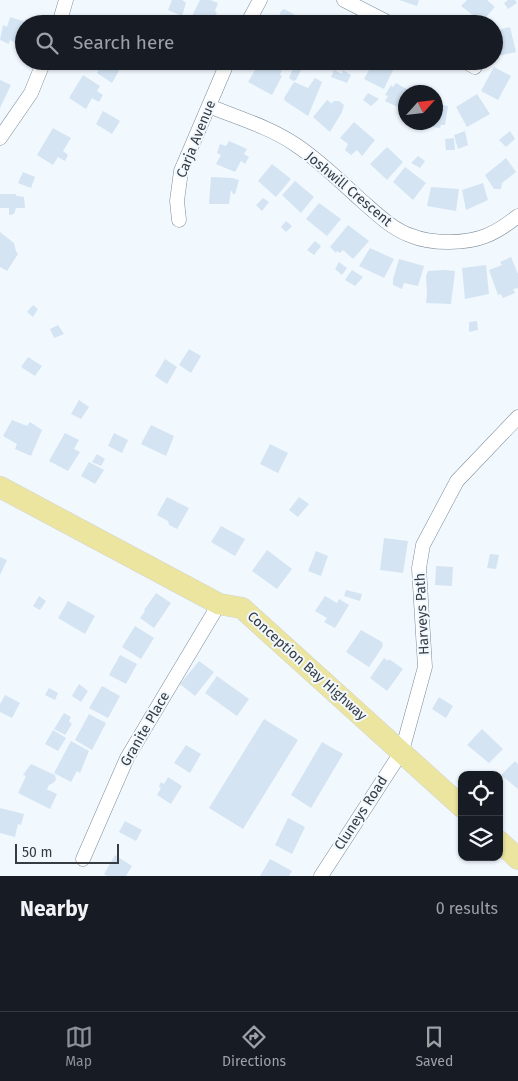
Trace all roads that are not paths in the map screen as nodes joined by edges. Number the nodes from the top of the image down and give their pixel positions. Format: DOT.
graph roads {
  1 [pos="66,0"];
  2 [pos="260,0"];
  3 [pos="344,0"];
  4 [pos="62,15"];
  5 [pos="252,15"];
  6 [pos="373,15"];
  7 [pos="40,70"];
  8 [pos="224,70"];
  9 [pos="209,106"];
  10 [pos="0,138"];
  11 [pos="518,216"];
  12 [pos="179,220"];
  13 [pos="518,417"];
  14 [pos="0,487"];
  15 [pos="218,604"];
  16 [pos="402,751"];
  17 [pos="458,803"];
  18 [pos="503,845"];
  19 [pos="83,859"];
  20 [pos="518,859"];
  21 [pos="321,876"];
  1 -- 4 [label="street"];
  2 -- 5 [label="street"];
  3 -- 6 [label="street"];
  7 -- 10 [label="street"];
  8 -- 9 [label="street, Carja Avenue"];
  9 -- 11 [label="street, Joshwill Crescent"];
  9 -- 12 [label="street, Carja Avenue"];
  13 -- 16 [label="street, Harveys Path"];
  14 -- 15 [label="main road, Conception Bay Highway"];
  15 -- 16 [label="main road, Conception Bay Highway"];
  15 -- 19 [label="street, Granite Place"];
  16 -- 17 [label="main road, Conception Bay Highway"];
  16 -- 21 [label="street, Cluneys Road"];
  18 -- 20 [label="main road"];
}
